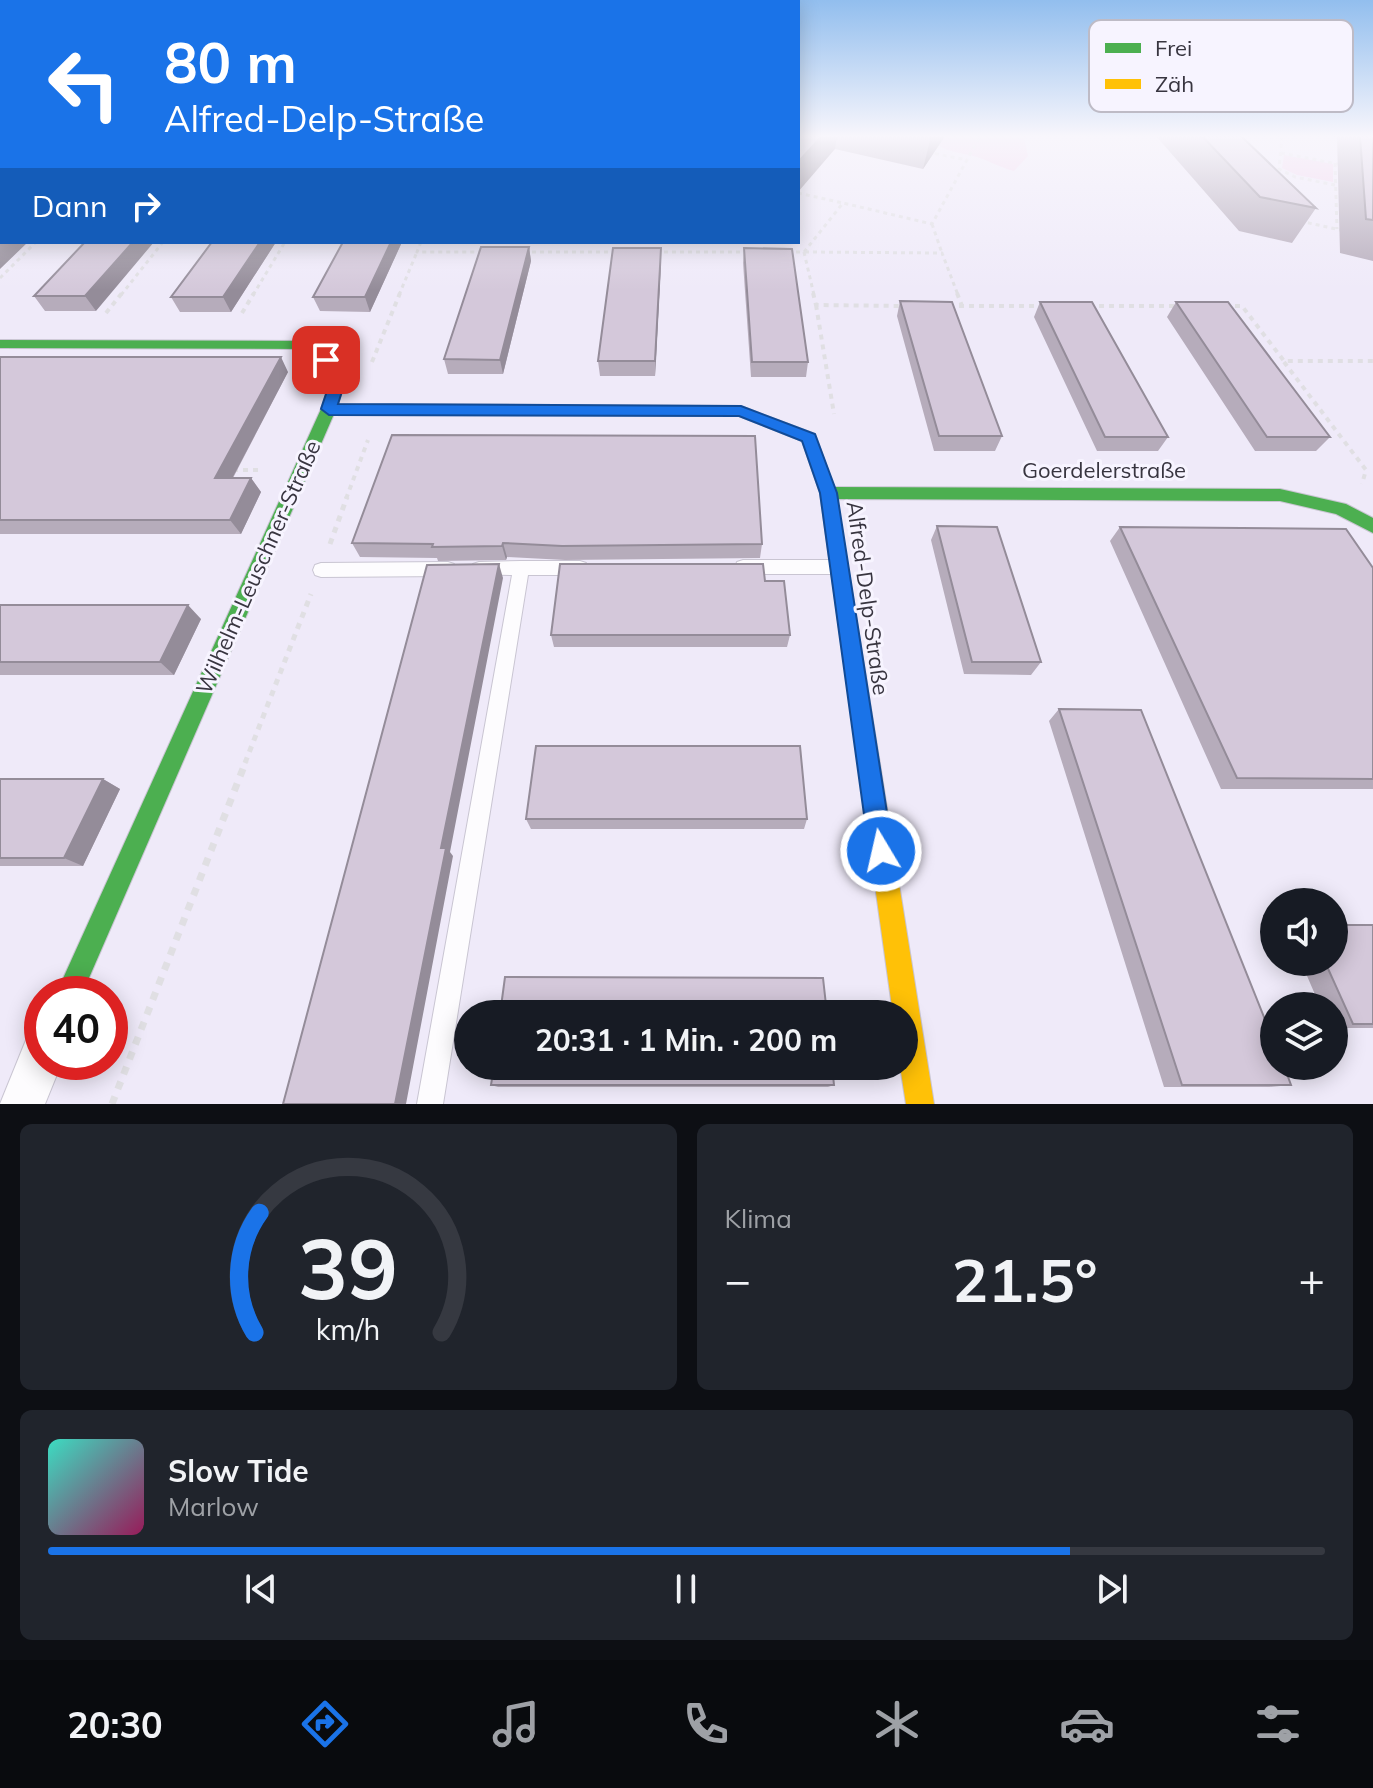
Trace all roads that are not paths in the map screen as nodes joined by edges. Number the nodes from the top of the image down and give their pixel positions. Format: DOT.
graph roads {
  1 [pos="0,344"];
  2 [pos="329,409"];
  3 [pos="828,493"];
  4 [pos="1373,526"];
  5 [pos="727,567"];
  6 [pos="838,567"];
  7 [pos="521,568"];
  8 [pos="600,568"];
  9 [pos="321,570"];
  10 [pos="77,976"];
  11 [pos="32,1080"];
  12 [pos="21,1104"];
  13 [pos="430,1104"];
  14 [pos="920,1104"];
  1 -- 2 [label="street, Wilhelm-Leuschner-Straße"];
  2 -- 3 [label="street, Alfred-Delp-Straße"];
  2 -- 10 [label="street, Wilhelm-Leuschner-Straße"];
  3 -- 4 [label="street, Goerdelerstraße"];
  3 -- 6 [label="street, Alfred-Delp-Straße"];
  5 -- 6 [label="lane"];
  6 -- 14 [label="street, Alfred-Delp-Straße"];
  7 -- 8 [label="lane"];
  7 -- 9 [label="lane"];
  7 -- 13 [label="lane"];
  11 -- 12 [label="street"];
}
